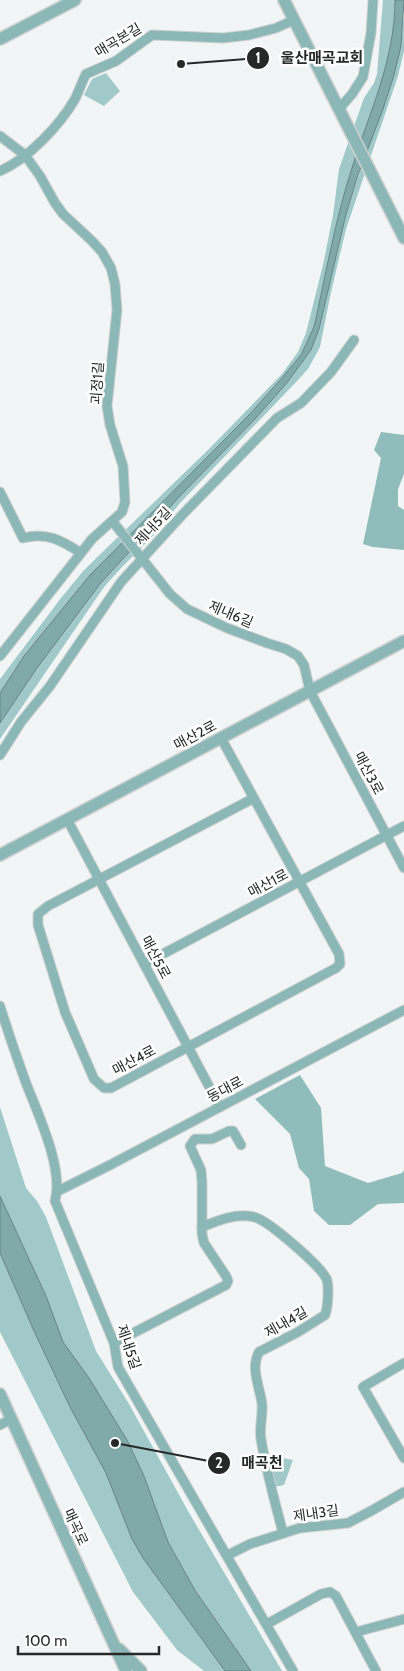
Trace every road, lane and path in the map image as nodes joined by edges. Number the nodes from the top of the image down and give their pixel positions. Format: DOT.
graph roads {
  1 [pos="75,0"];
  2 [pos="284,0"];
  3 [pos="373,0"];
  4 [pos="294,20"];
  5 [pos="0,40"];
  6 [pos="339,109"];
  7 [pos="0,136"];
  8 [pos="25,155"];
  9 [pos="0,171"];
  10 [pos="404,238"];
  11 [pos="354,340"];
  12 [pos="0,492"];
  13 [pos="113,522"];
  14 [pos="81,553"];
  15 [pos="140,556"];
  16 [pos="404,641"];
  17 [pos="0,656"];
  18 [pos="310,691"];
  19 [pos="222,738"];
  20 [pos="0,755"];
  21 [pos="254,798"];
  22 [pos="67,819"];
  23 [pos="404,826"];
  24 [pos="387,836"];
  25 [pos="0,855"];
  26 [pos="404,868"];
  27 [pos="99,879"];
  28 [pos="300,882"];
  29 [pos="144,964"];
  30 [pos="0,1006"];
  31 [pos="404,1010"];
  32 [pos="188,1047"];
  33 [pos="220,1108"];
  34 [pos="241,1145"];
  35 [pos="58,1191"];
  36 [pos="202,1227"];
  37 [pos="114,1342"];
  38 [pos="404,1363"];
  39 [pos="0,1394"];
  40 [pos="11,1419"];
  41 [pos="0,1425"];
  42 [pos="404,1458"];
  43 [pos="404,1492"];
  44 [pos="283,1533"];
  45 [pos="228,1555"];
  46 [pos="404,1619"];
  47 [pos="267,1624"];
  48 [pos="356,1632"];
  49 [pos="116,1649"];
  50 [pos="117,1671"];
  51 [pos="126,1671"];
  52 [pos="141,1671"];
  53 [pos="294,1671"];
  54 [pos="376,1671"];
  1 -- 5 [label="street"];
  2 -- 4 [label="street"];
  3 -- 6 [label="street"];
  4 -- 6 [label="street"];
  4 -- 8 [label="street, 매곡본길"];
  6 -- 10 [label="street"];
  7 -- 8 [label="street, 괴정1길"];
  8 -- 9 [label="street, 매곡본길"];
  8 -- 13 [label="street, 괴정1길"];
  11 -- 15 [label="street, 제내5길"];
  12 -- 14 [label="street"];
  13 -- 14 [label="street, 괴정1길"];
  13 -- 15 [label="street, 제내6길"];
  14 -- 17 [label="street, 괴정1길"];
  15 -- 18 [label="street, 제내6길"];
  15 -- 20 [label="street, 제내5길"];
  16 -- 18 [label="street, 매산2로"];
  18 -- 19 [label="street, 매산2로"];
  18 -- 24 [label="street, 매산3로"];
  19 -- 21 [label="street, 매산4로"];
  19 -- 22 [label="street, 매산2로"];
  21 -- 27 [label="street, 매산4로"];
  21 -- 28 [label="street, 매산4로"];
  22 -- 25 [label="street, 매산2로"];
  22 -- 27 [label="street, 매산5로"];
  23 -- 24 [label="street, 매산1로"];
  24 -- 26 [label="street, 매산3로"];
  24 -- 28 [label="street, 매산1로"];
  27 -- 29 [label="street, 매산5로"];
  27 -- 32 [label="street, 매산4로"];
  28 -- 29 [label="street, 매산1로"];
  28 -- 32 [label="street, 매산4로"];
  29 -- 32 [label="street, 매산5로"];
  30 -- 35 [label="street, 제내5길"];
  31 -- 33 [label="street, 동대로"];
  32 -- 33 [label="street, 매산5로"];
  33 -- 35 [label="street, 동대로"];
  34 -- 36 [label="street"];
  35 -- 37 [label="street, 제내5길"];
  36 -- 37 [label="street"];
  36 -- 44 [label="street, 제내4길"];
  37 -- 45 [label="street, 제내5길"];
  38 -- 42 [label="street"];
  39 -- 40 [label="street, 매곡로"];
  40 -- 41 [label="street"];
  40 -- 49 [label="street, 매곡로"];
  43 -- 44 [label="street, 제내3길"];
  44 -- 45 [label="street, 제내3길"];
  45 -- 47 [label="street, 제내5길"];
  46 -- 48 [label="street"];
  47 -- 48 [label="street"];
  47 -- 53 [label="street, 제내5길"];
  48 -- 54 [label="street"];
  49 -- 50 [label="street"];
  49 -- 51 [label="street, 매곡로"];
  49 -- 52 [label="street"];
}
